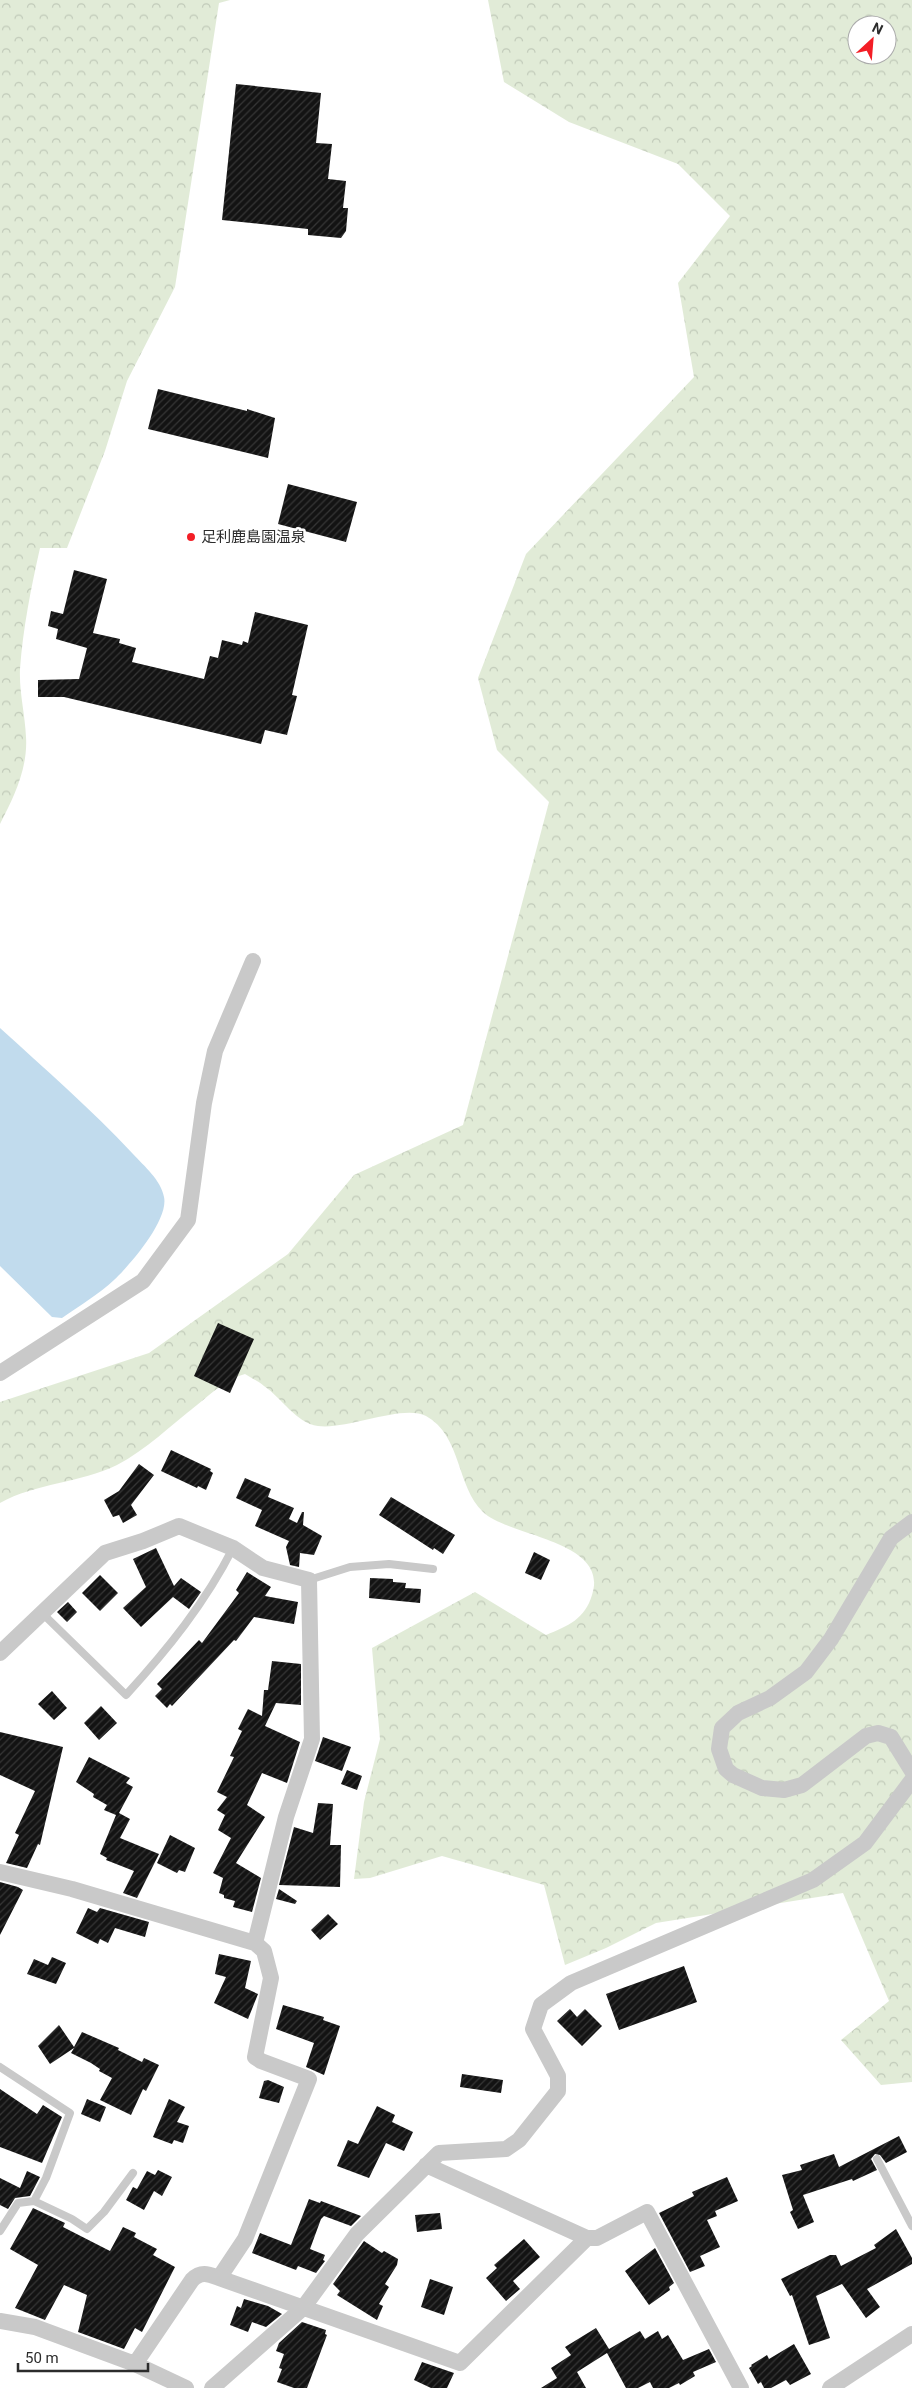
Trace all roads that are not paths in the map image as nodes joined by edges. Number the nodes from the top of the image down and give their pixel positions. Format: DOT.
graph roads {
  1 [pos="253,961"];
  2 [pos="0,1373"];
  3 [pos="912,1522"];
  4 [pos="233,1548"];
  5 [pos="433,1569"];
  6 [pos="309,1580"];
  7 [pos="43,1614"];
  8 [pos="0,1653"];
  9 [pos="912,1771"];
  10 [pos="912,1780"];
  11 [pos="0,1872"];
  12 [pos="255,1943"];
  13 [pos="0,2068"];
  14 [pos="877,2159"];
  15 [pos="426,2165"];
  16 [pos="133,2172"];
  17 [pos="34,2201"];
  18 [pos="912,2226"];
  19 [pos="0,2231"];
  20 [pos="587,2238"];
  21 [pos="219,2278"];
  22 [pos="303,2308"];
  23 [pos="0,2321"];
  24 [pos="912,2334"];
  25 [pos="134,2364"];
  26 [pos="186,2388"];
  27 [pos="212,2388"];
  28 [pos="740,2388"];
  29 [pos="830,2388"];
  1 -- 2 [label="street"];
  3 -- 9 [label="street"];
  4 -- 6 [label="street"];
  4 -- 7 [label="street"];
  4 -- 7 [label="lane"];
  5 -- 6 [label="lane"];
  6 -- 12 [label="street"];
  7 -- 8 [label="street"];
  10 -- 15 [label="street"];
  11 -- 12 [label="street"];
  12 -- 21 [label="street"];
  13 -- 17 [label="lane"];
  14 -- 18 [label="lane"];
  15 -- 20 [label="street"];
  15 -- 22 [label="street"];
  16 -- 17 [label="lane"];
  17 -- 19 [label="lane"];
  20 -- 22 [label="street"];
  20 -- 28 [label="street"];
  21 -- 22 [label="street"];
  21 -- 25 [label="street"];
  22 -- 27 [label="street"];
  23 -- 25 [label="street"];
  24 -- 29 [label="street"];
  25 -- 26 [label="street"];
}
